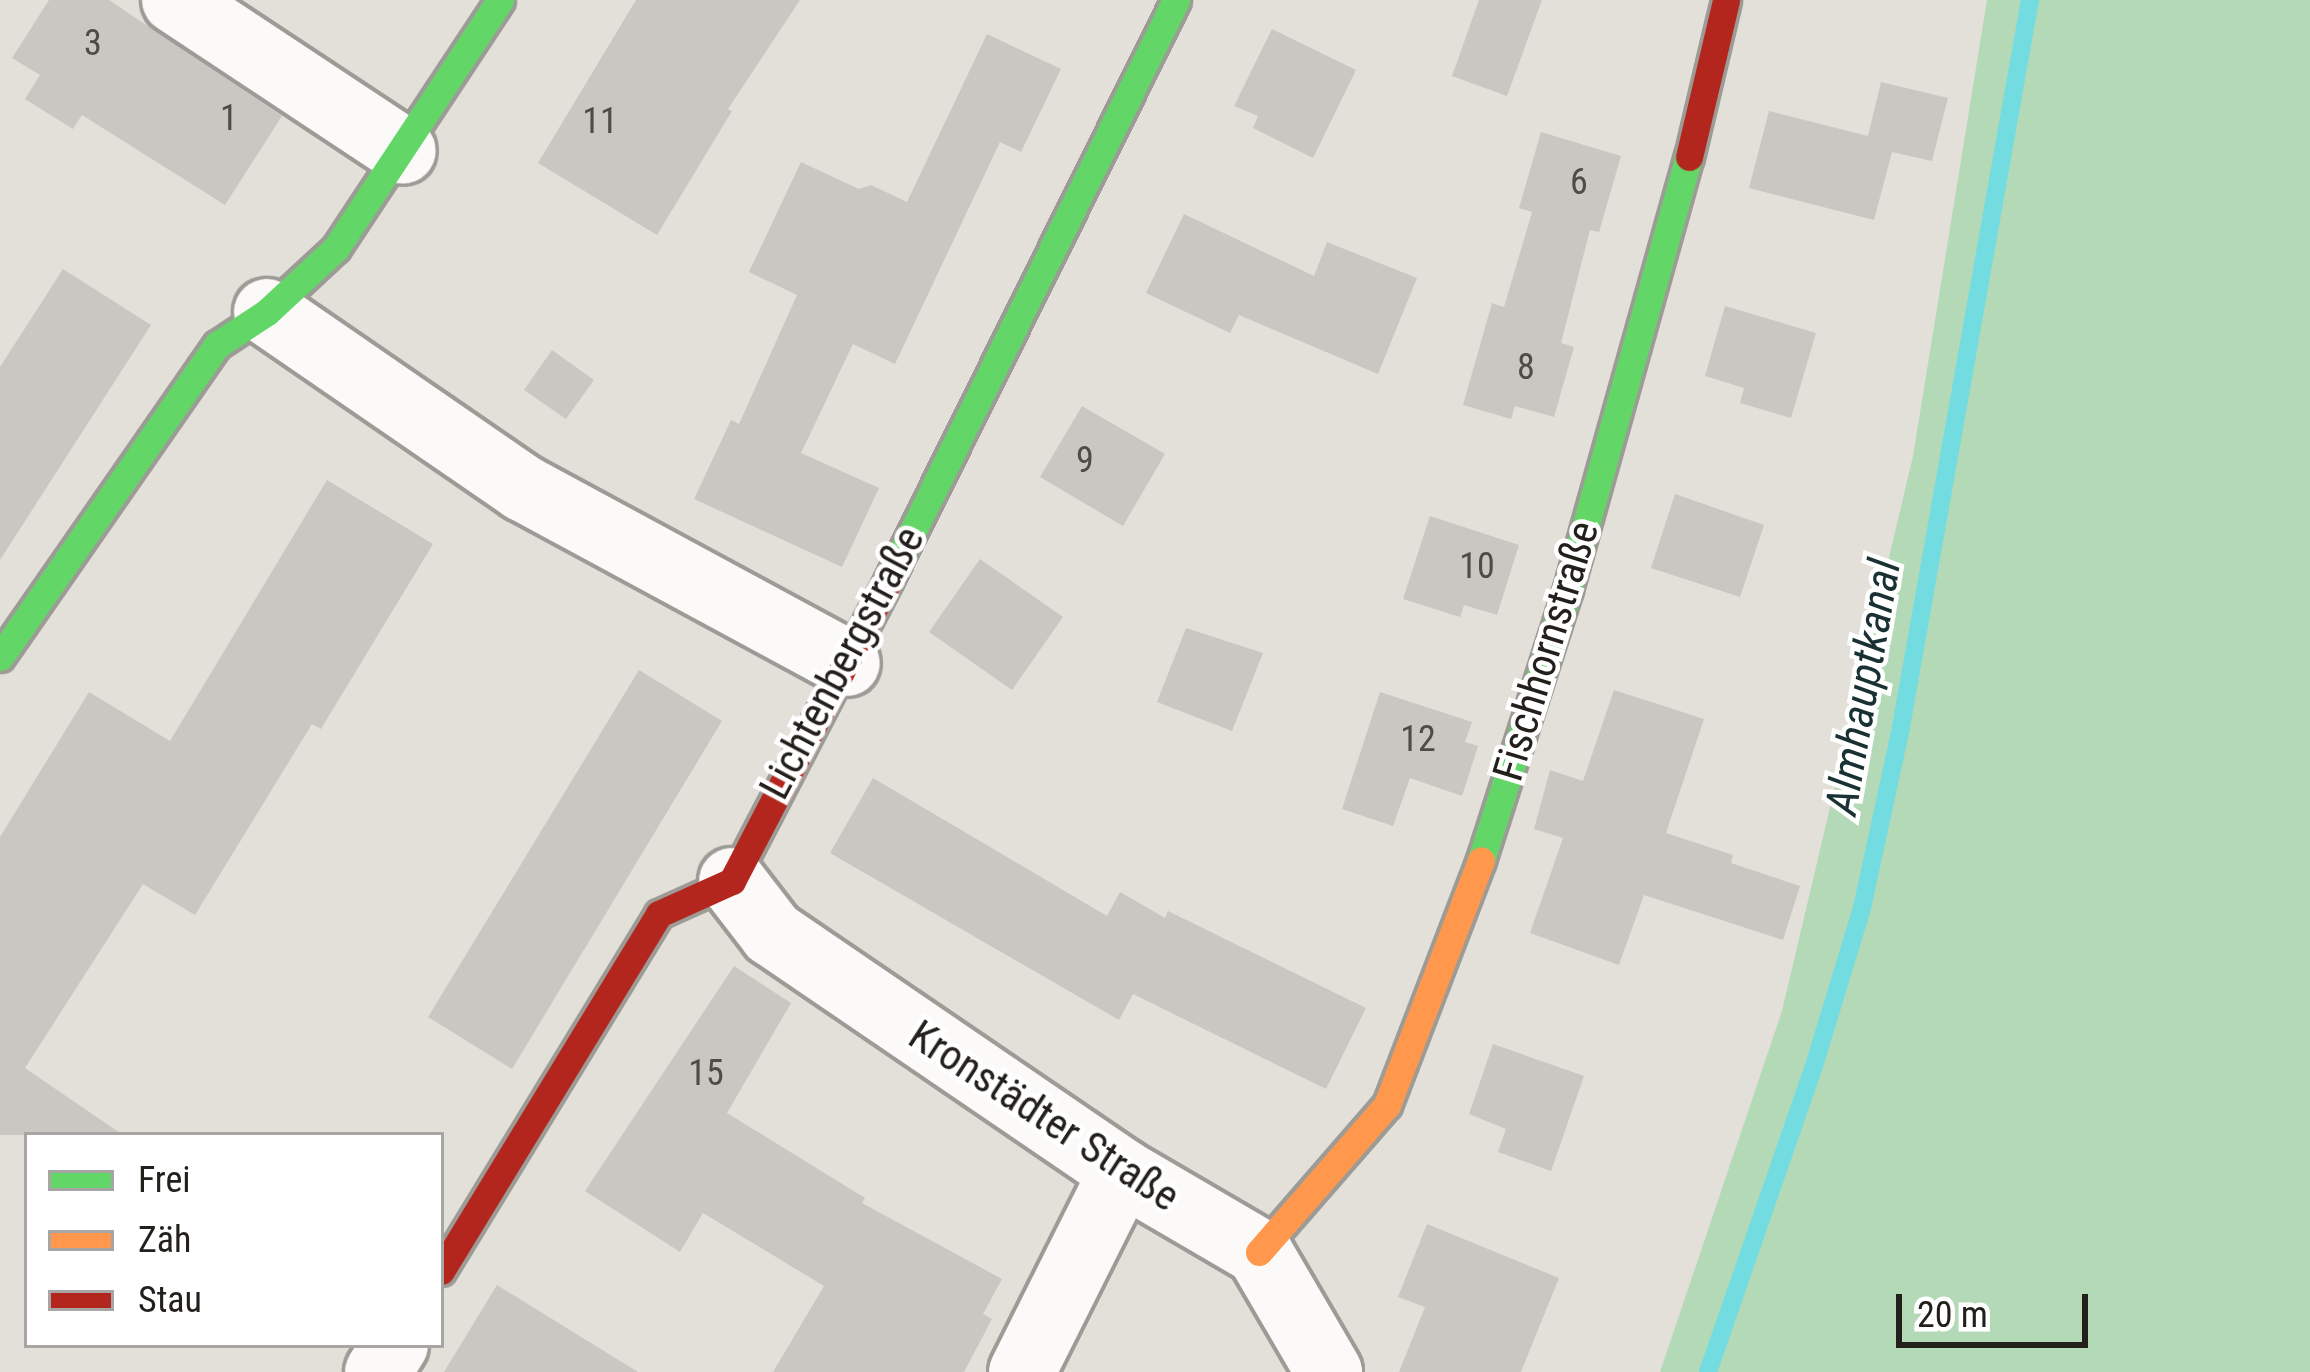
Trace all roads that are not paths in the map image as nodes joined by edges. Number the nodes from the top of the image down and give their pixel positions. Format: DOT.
graph roads {
  1 [pos="175,0"];
  2 [pos="500,0"];
  3 [pos="1176,0"];
  4 [pos="1726,0"];
  5 [pos="404,151"];
  6 [pos="267,312"];
  7 [pos="0,657"];
  8 [pos="847,663"];
  9 [pos="732,881"];
  10 [pos="1122,1172"];
  11 [pos="1259,1252"];
  12 [pos="444,1266"];
  13 [pos="1022,1372"];
  14 [pos="1329,1372"];
  1 -- 5 [label="street"];
  2 -- 5 [label="street"];
  3 -- 8 [label="street, Lichtenbergstraße"];
  4 -- 11 [label="street, Fischhornstraße"];
  5 -- 6 [label="street"];
  6 -- 7 [label="street"];
  6 -- 8 [label="street"];
  8 -- 9 [label="street, Lichtenbergstraße"];
  9 -- 10 [label="street, Kronstädter Straße"];
  9 -- 12 [label="street"];
  10 -- 11 [label="street, Kronstädter Straße"];
  10 -- 13 [label="street"];
  11 -- 14 [label="street, Kronstädter Straße"];
}
